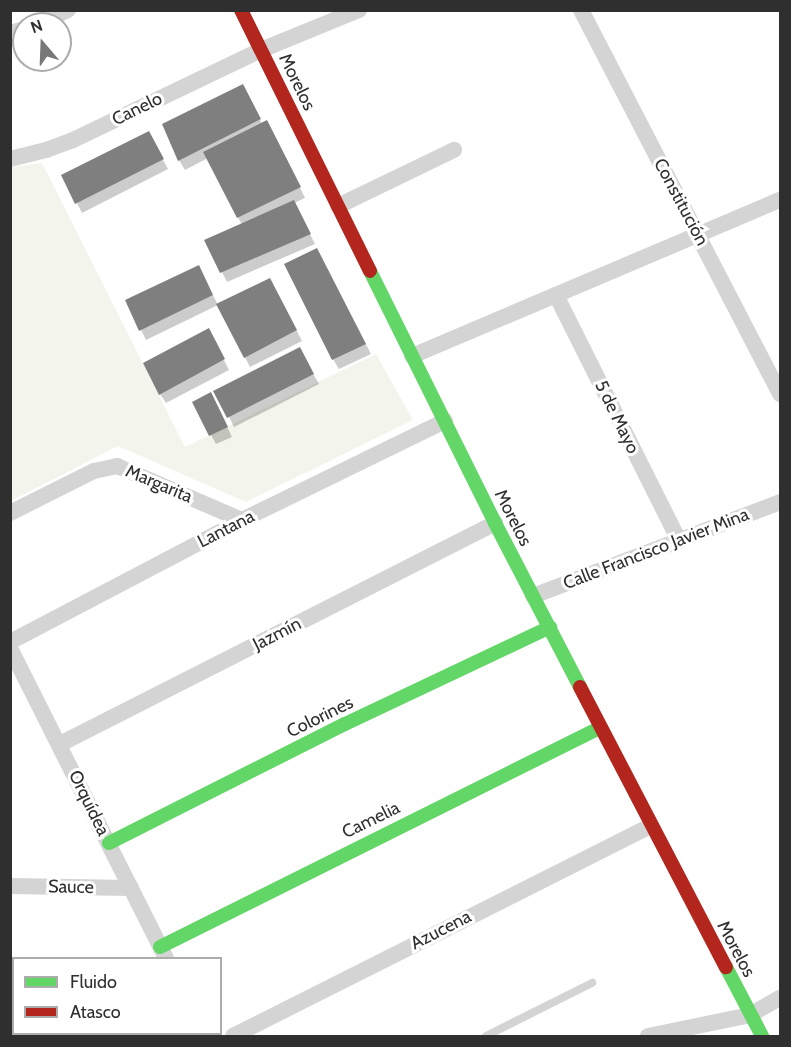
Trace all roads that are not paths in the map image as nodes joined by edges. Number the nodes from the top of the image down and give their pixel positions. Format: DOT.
graph roads {
  1 [pos="241,10"];
  2 [pos="360,10"];
  3 [pos="581,10"];
  4 [pos="261,50"];
  5 [pos="453,150"];
  6 [pos="10,159"];
  7 [pos="780,200"];
  8 [pos="338,206"];
  9 [pos="699,236"];
  10 [pos="556,295"];
  11 [pos="412,356"];
  12 [pos="780,394"];
  13 [pos="445,421"];
  14 [pos="780,502"];
  15 [pos="10,513"];
  16 [pos="242,520"];
  17 [pos="495,523"];
  18 [pos="678,539"];
  19 [pos="533,596"];
  20 [pos="550,627"];
  21 [pos="10,642"];
  22 [pos="10,648"];
  23 [pos="600,728"];
  24 [pos="60,744"];
  25 [pos="651,826"];
  26 [pos="109,843"];
  27 [pos="10,886"];
  28 [pos="131,888"];
  29 [pos="163,953"];
  30 [pos="592,983"];
  31 [pos="780,998"];
  32 [pos="750,1015"];
  33 [pos="233,1036"];
  34 [pos="486,1036"];
  35 [pos="648,1036"];
  36 [pos="762,1036"];
  1 -- 4 [label="street, Morelos"];
  2 -- 4 [label="street, Canelo"];
  3 -- 9 [label="street, Constitución"];
  4 -- 6 [label="street, Canelo"];
  4 -- 8 [label="street, Morelos"];
  5 -- 8 [label="street"];
  7 -- 9 [label="street"];
  8 -- 11 [label="street, Morelos"];
  9 -- 10 [label="street"];
  9 -- 12 [label="street, Constitución"];
  10 -- 11 [label="street"];
  10 -- 18 [label="street, 5 de Mayo"];
  11 -- 13 [label="street, Morelos"];
  13 -- 16 [label="street, Lantana"];
  13 -- 17 [label="street, Morelos"];
  14 -- 18 [label="street, Calle Francisco Javier Mina"];
  15 -- 16 [label="street, Margarita"];
  16 -- 21 [label="street, Lantana"];
  17 -- 19 [label="street, Morelos"];
  17 -- 24 [label="street, Jazmín"];
  18 -- 19 [label="street, Calle Francisco Javier Mina"];
  19 -- 20 [label="street, Morelos"];
  20 -- 23 [label="street, Morelos"];
  20 -- 26 [label="street, Colorines"];
  22 -- 24 [label="street, Orquídea"];
  23 -- 25 [label="street, Morelos"];
  23 -- 29 [label="street, Camelia"];
  24 -- 26 [label="street, Orquídea"];
  25 -- 32 [label="street, Morelos"];
  25 -- 33 [label="street, Azucena"];
  26 -- 28 [label="street, Orquídea"];
  27 -- 28 [label="street, Sauce"];
  28 -- 29 [label="street, Orquídea"];
  30 -- 34 [label="lane"];
  31 -- 32 [label="street"];
  32 -- 35 [label="street"];
  32 -- 36 [label="street, Morelos"];
}
